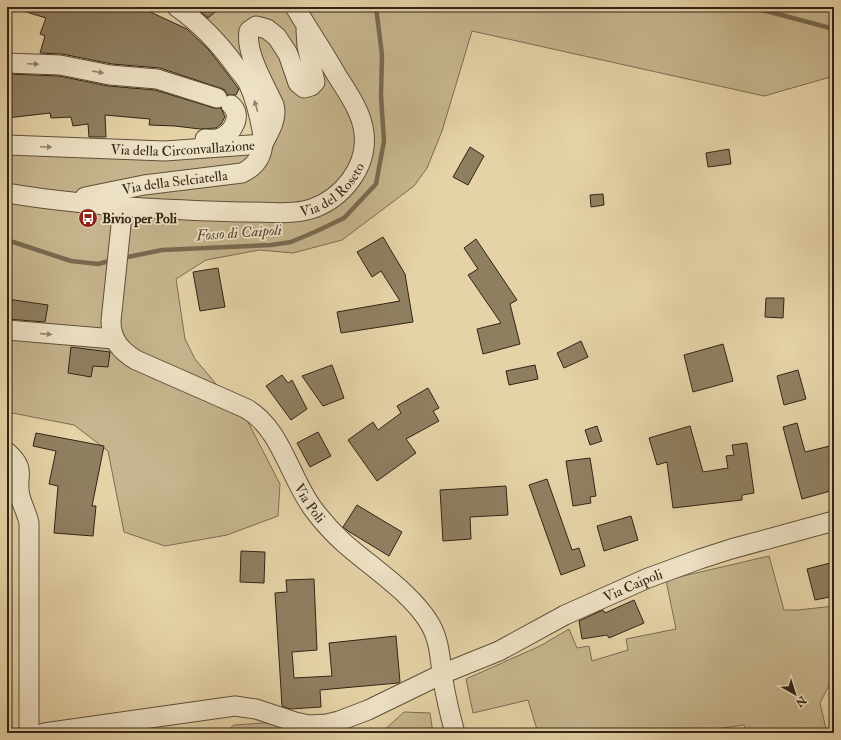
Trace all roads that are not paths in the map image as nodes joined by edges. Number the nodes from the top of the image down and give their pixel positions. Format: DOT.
graph roads {
  1 [pos="177,7"];
  2 [pos="295,7"];
  3 [pos="306,26"];
  4 [pos="7,63"];
  5 [pos="263,144"];
  6 [pos="7,145"];
  7 [pos="165,151"];
  8 [pos="7,193"];
  9 [pos="70,201"];
  10 [pos="123,206"];
  11 [pos="7,330"];
  12 [pos="112,330"];
  13 [pos="7,452"];
  14 [pos="834,521"];
  15 [pos="442,674"];
  16 [pos="29,733"];
  17 [pos="44,733"];
  18 [pos="455,733"];
  5 -- 1 [label="street, Via della Circonvallazione, one-way"];
  2 -- 3 [label="street, Via del Roseto"];
  3 -- 5 [label="street, Via della Selciatella"];
  3 -- 10 [label="street, Via del Roseto"];
  4 -- 7 [label="street, one-way"];
  5 -- 7 [label="street, Via della Circonvallazione"];
  5 -- 9 [label="street, Via della Selciatella"];
  6 -- 7 [label="street, Via della Circonvallazione, one-way"];
  8 -- 9 [label="street, Via del Roseto"];
  9 -- 10 [label="street, Via del Roseto"];
  10 -- 12 [label="street"];
  11 -- 12 [label="street, one-way"];
  12 -- 15 [label="street, Via Poli"];
  13 -- 16 [label="street"];
  14 -- 15 [label="street, Via Caipoli"];
  15 -- 17 [label="street, Via Caipoli"];
  15 -- 18 [label="street, Via Poli"];
}
